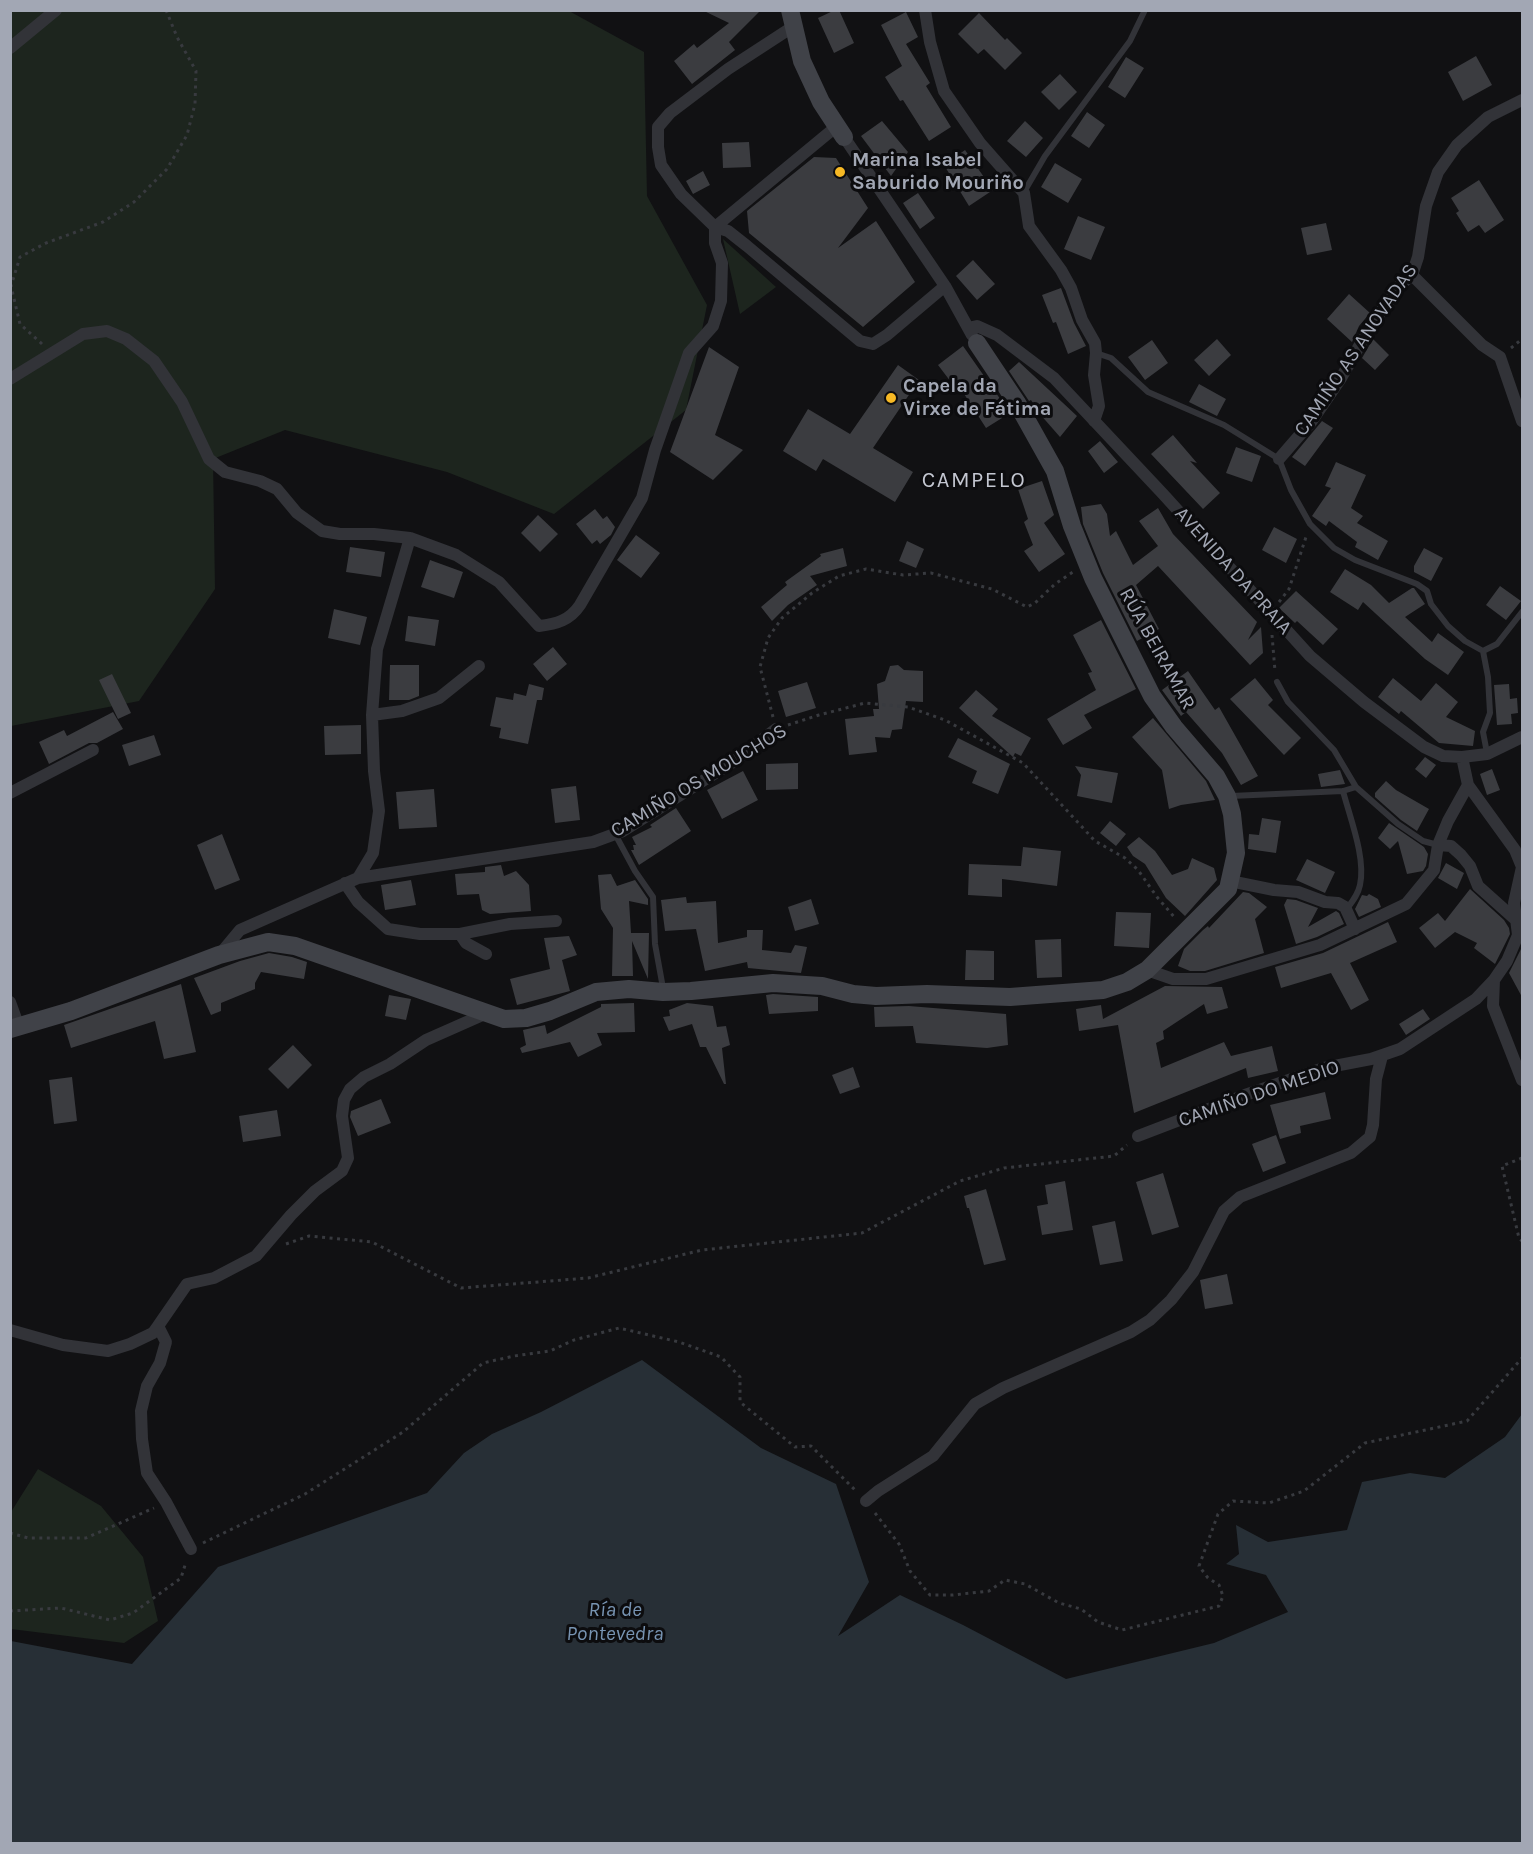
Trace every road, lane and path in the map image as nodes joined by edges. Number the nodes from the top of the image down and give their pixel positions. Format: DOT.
graph roads {
  1 [pos="56,10"];
  2 [pos="166,10"];
  3 [pos="925,10"];
  4 [pos="1146,10"];
  5 [pos="792,18"];
  6 [pos="10,48"];
  7 [pos="1522,100"];
  8 [pos="841,132"];
  9 [pos="1024,193"];
  10 [pos="715,227"];
  11 [pos="1412,275"];
  12 [pos="945,286"];
  13 [pos="973,335"];
  14 [pos="51,353"];
  15 [pos="1096,353"];
  16 [pos="10,379"];
  17 [pos="1522,421"];
  18 [pos="1094,422"];
  19 [pos="1279,459"];
  20 [pos="1310,524"];
  21 [pos="410,538"];
  22 [pos="1087,562"];
  23 [pos="1522,612"];
  24 [pos="1270,613"];
  25 [pos="1483,651"];
  26 [pos="479,666"];
  27 [pos="1277,682"];
  28 [pos="372,715"];
  29 [pos="776,729"];
  30 [pos="1522,737"];
  31 [pos="93,750"];
  32 [pos="1487,754"];
  33 [pos="1462,757"];
  34 [pos="1468,785"];
  35 [pos="1356,787"];
  36 [pos="1342,791"];
  37 [pos="10,793"];
  38 [pos="1227,796"];
  39 [pos="615,834"];
  40 [pos="1438,845"];
  41 [pos="1522,867"];
  42 [pos="358,878"];
  43 [pos="1230,881"];
  44 [pos="345,883"];
  45 [pos="1346,910"];
  46 [pos="1516,920"];
  47 [pos="556,921"];
  48 [pos="1355,929"];
  49 [pos="1187,933"];
  50 [pos="460,934"];
  51 [pos="486,954"];
  52 [pos="219,955"];
  53 [pos="1148,970"];
  54 [pos="1494,980"];
  55 [pos="663,992"];
  56 [pos="10,1002"];
  57 [pos="489,1012"];
  58 [pos="15,1028"];
  59 [pos="1382,1056"];
  60 [pos="1522,1080"];
  61 [pos="1138,1136"];
  62 [pos="1522,1158"];
  63 [pos="1522,1241"];
  64 [pos="256,1256"];
  65 [pos="158,1326"];
  66 [pos="10,1330"];
  67 [pos="1522,1358"];
  68 [pos="866,1501"];
  69 [pos="166,1502"];
  70 [pos="10,1533"];
  71 [pos="191,1549"];
  72 [pos="10,1611"];
  1 -- 6 [label="street"];
  2 -- 14 [label="path"];
  3 -- 9 [label="street"];
  4 -- 9 [label="lane"];
  5 -- 8 [label="street"];
  5 -- 10 [label="street"];
  7 -- 11 [label="street, CAMIÑO AS ANOVADAS"];
  8 -- 10 [label="street"];
  8 -- 12 [label="street"];
  9 -- 15 [label="street"];
  10 -- 12 [label="street"];
  10 -- 21 [label="street"];
  11 -- 17 [label="street"];
  11 -- 19 [label="street, CAMIÑO AS ANOVADAS"];
  12 -- 13 [label="street"];
  13 -- 18 [label="street, AVENIDA DA PRAIA"];
  13 -- 22 [label="street, RÚA BEIRAMAR"];
  14 -- 16 [label="street"];
  14 -- 21 [label="street"];
  15 -- 18 [label="street"];
  15 -- 19 [label="lane"];
  18 -- 24 [label="street, AVENIDA DA PRAIA"];
  19 -- 20 [label="lane"];
  20 -- 24 [label="path"];
  20 -- 25 [label="lane"];
  21 -- 28 [label="street"];
  22 -- 29 [label="path"];
  22 -- 38 [label="street, RÚA BEIRAMAR"];
  23 -- 25 [label="lane"];
  24 -- 27 [label="path"];
  24 -- 33 [label="street, AVENIDA DA PRAIA"];
  25 -- 32 [label="lane"];
  26 -- 28 [label="street"];
  27 -- 35 [label="lane"];
  28 -- 42 [label="street"];
  29 -- 39 [label="street, CAMIÑO OS MOUCHOS"];
  29 -- 49 [label="path, CAMIÑO OS MOUCHOS"];
  30 -- 32 [label="street, AVENIDA DA PRAIA"];
  31 -- 37 [label="street"];
  32 -- 33 [label="street, AVENIDA DA PRAIA"];
  33 -- 34 [label="street"];
  34 -- 40 [label="street"];
  34 -- 41 [label="street"];
  35 -- 36 [label="lane"];
  35 -- 40 [label="lane"];
  36 -- 38 [label="lane"];
  36 -- 45 [label="lane"];
  38 -- 43 [label="street, RÚA BEIRAMAR"];
  39 -- 42 [label="street, CAMIÑO OS MOUCHOS"];
  39 -- 55 [label="lane"];
  40 -- 46 [label="street"];
  40 -- 48 [label="street"];
  41 -- 46 [label="street, CAMIÑO DO MEDIO"];
  42 -- 44 [label="street, CAMIÑO OS MOUCHOS"];
  43 -- 45 [label="street"];
  43 -- 49 [label="street, RÚA BEIRAMAR"];
  44 -- 50 [label="street"];
  44 -- 52 [label="street, CAMIÑO OS MOUCHOS"];
  45 -- 48 [label="street"];
  46 -- 54 [label="street, CAMIÑO DO MEDIO"];
  47 -- 50 [label="street"];
  48 -- 53 [label="street"];
  49 -- 53 [label="street, RÚA BEIRAMAR"];
  50 -- 51 [label="street"];
  52 -- 57 [label="street, RÚA BEIRAMAR"];
  52 -- 58 [label="street, RÚA BEIRAMAR"];
  53 -- 55 [label="street, RÚA BEIRAMAR"];
  54 -- 59 [label="street, CAMIÑO DO MEDIO"];
  54 -- 60 [label="street"];
  55 -- 57 [label="street, RÚA BEIRAMAR"];
  56 -- 58 [label="street"];
  57 -- 64 [label="street"];
  59 -- 61 [label="street, CAMIÑO DO MEDIO"];
  59 -- 68 [label="street"];
  61 -- 64 [label="path"];
  62 -- 63 [label="path"];
  64 -- 65 [label="street"];
  65 -- 66 [label="street"];
  65 -- 69 [label="street"];
  67 -- 68 [label="path"];
  68 -- 71 [label="path"];
  69 -- 70 [label="path"];
  69 -- 71 [label="street"];
  71 -- 72 [label="path"];
}
